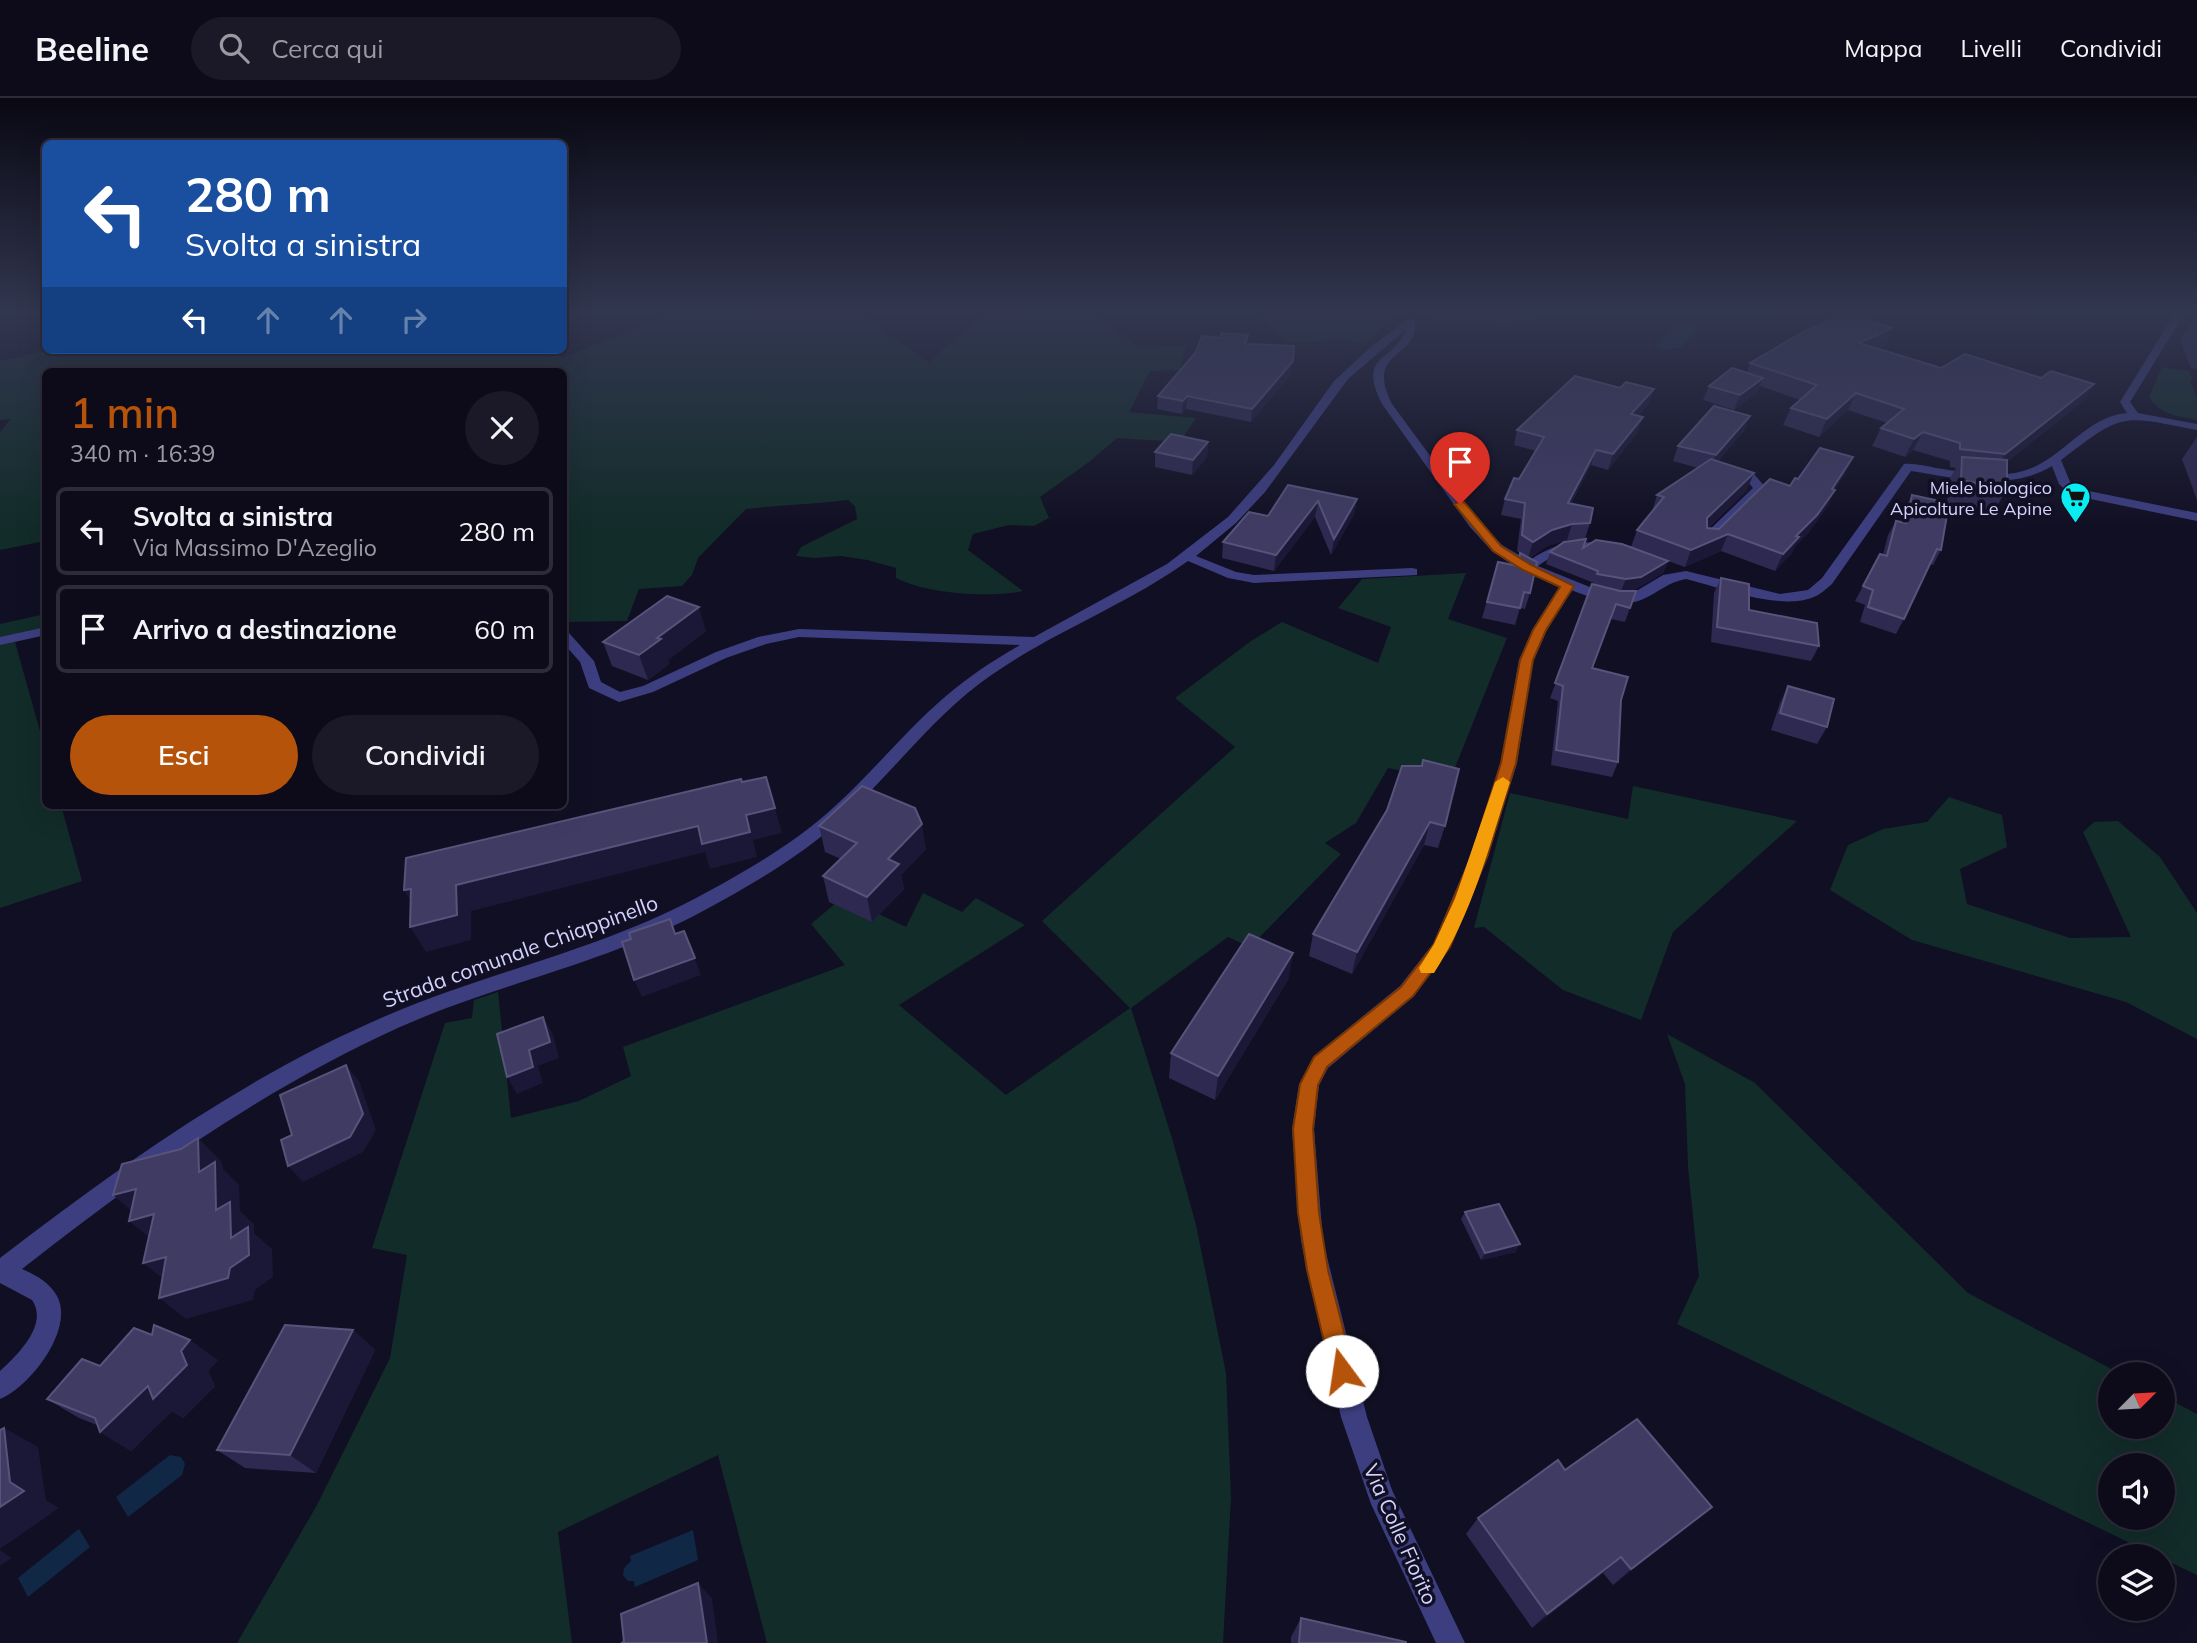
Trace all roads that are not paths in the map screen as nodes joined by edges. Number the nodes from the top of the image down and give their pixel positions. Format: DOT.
graph roads {
  1 [pos="1339,383"];
  2 [pos="1375,383"];
  3 [pos="2137,383"];
  4 [pos="2135,416"];
  5 [pos="2197,427"];
  6 [pos="2055,459"];
  7 [pos="1750,477"];
  8 [pos="2197,517"];
  9 [pos="1707,540"];
  10 [pos="1627,553"];
  11 [pos="1188,557"];
  12 [pos="1660,563"];
  13 [pos="1527,568"];
  14 [pos="1412,572"];
  15 [pos="1686,575"];
  16 [pos="1567,586"];
  17 [pos="42,632"];
  18 [pos="567,639"];
  19 [pos="0,641"];
  20 [pos="1033,641"];
  21 [pos="1,1272"];
  22 [pos="0,1387"];
  23 [pos="1451,1643"];
  1 -- 11 [label="street, Strada comunale Chiappinello"];
  2 -- 13 [label="street"];
  3 -- 4 [label="street"];
  4 -- 5 [label="street"];
  4 -- 6 [label="street"];
  6 -- 8 [label="street"];
  6 -- 15 [label="street"];
  7 -- 9 [label="street"];
  10 -- 13 [label="street"];
  11 -- 14 [label="street"];
  11 -- 20 [label="street, Strada comunale Chiappinello"];
  12 -- 15 [label="street"];
  13 -- 16 [label="street"];
  15 -- 16 [label="street"];
  16 -- 23 [label="street, Via Colle Fiorito"];
  17 -- 19 [label="street"];
  18 -- 20 [label="street"];
  20 -- 21 [label="street, Strada comunale Chiappinello"];
  21 -- 22 [label="street"];
}
